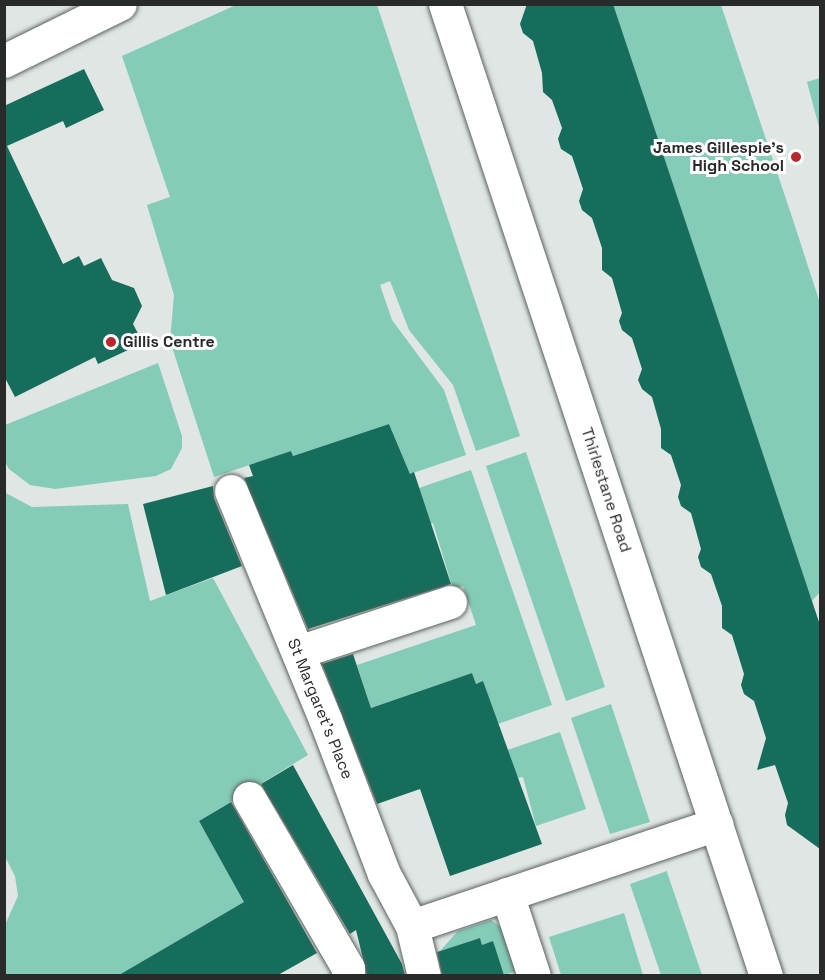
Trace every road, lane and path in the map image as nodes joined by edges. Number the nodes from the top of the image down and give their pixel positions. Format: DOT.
graph roads {
  1 [pos="120,4"];
  2 [pos="445,4"];
  3 [pos="4,61"];
  4 [pos="231,491"];
  5 [pos="450,602"];
  6 [pos="298,652"];
  7 [pos="249,798"];
  8 [pos="716,824"];
  9 [pos="507,894"];
  10 [pos="412,926"];
  11 [pos="348,975"];
  12 [pos="424,975"];
  13 [pos="534,975"];
  14 [pos="766,975"];
  1 -- 3 [label="street"];
  2 -- 8 [label="street, Thirlestane Road"];
  4 -- 6 [label="street, St Margaret's Place"];
  5 -- 6 [label="street"];
  6 -- 10 [label="street, St Margaret's Place"];
  7 -- 11 [label="street"];
  8 -- 9 [label="street"];
  8 -- 14 [label="street, Thirlestane Road"];
  9 -- 10 [label="street"];
  9 -- 13 [label="street"];
  10 -- 12 [label="street, St Margaret's Place"];
}
